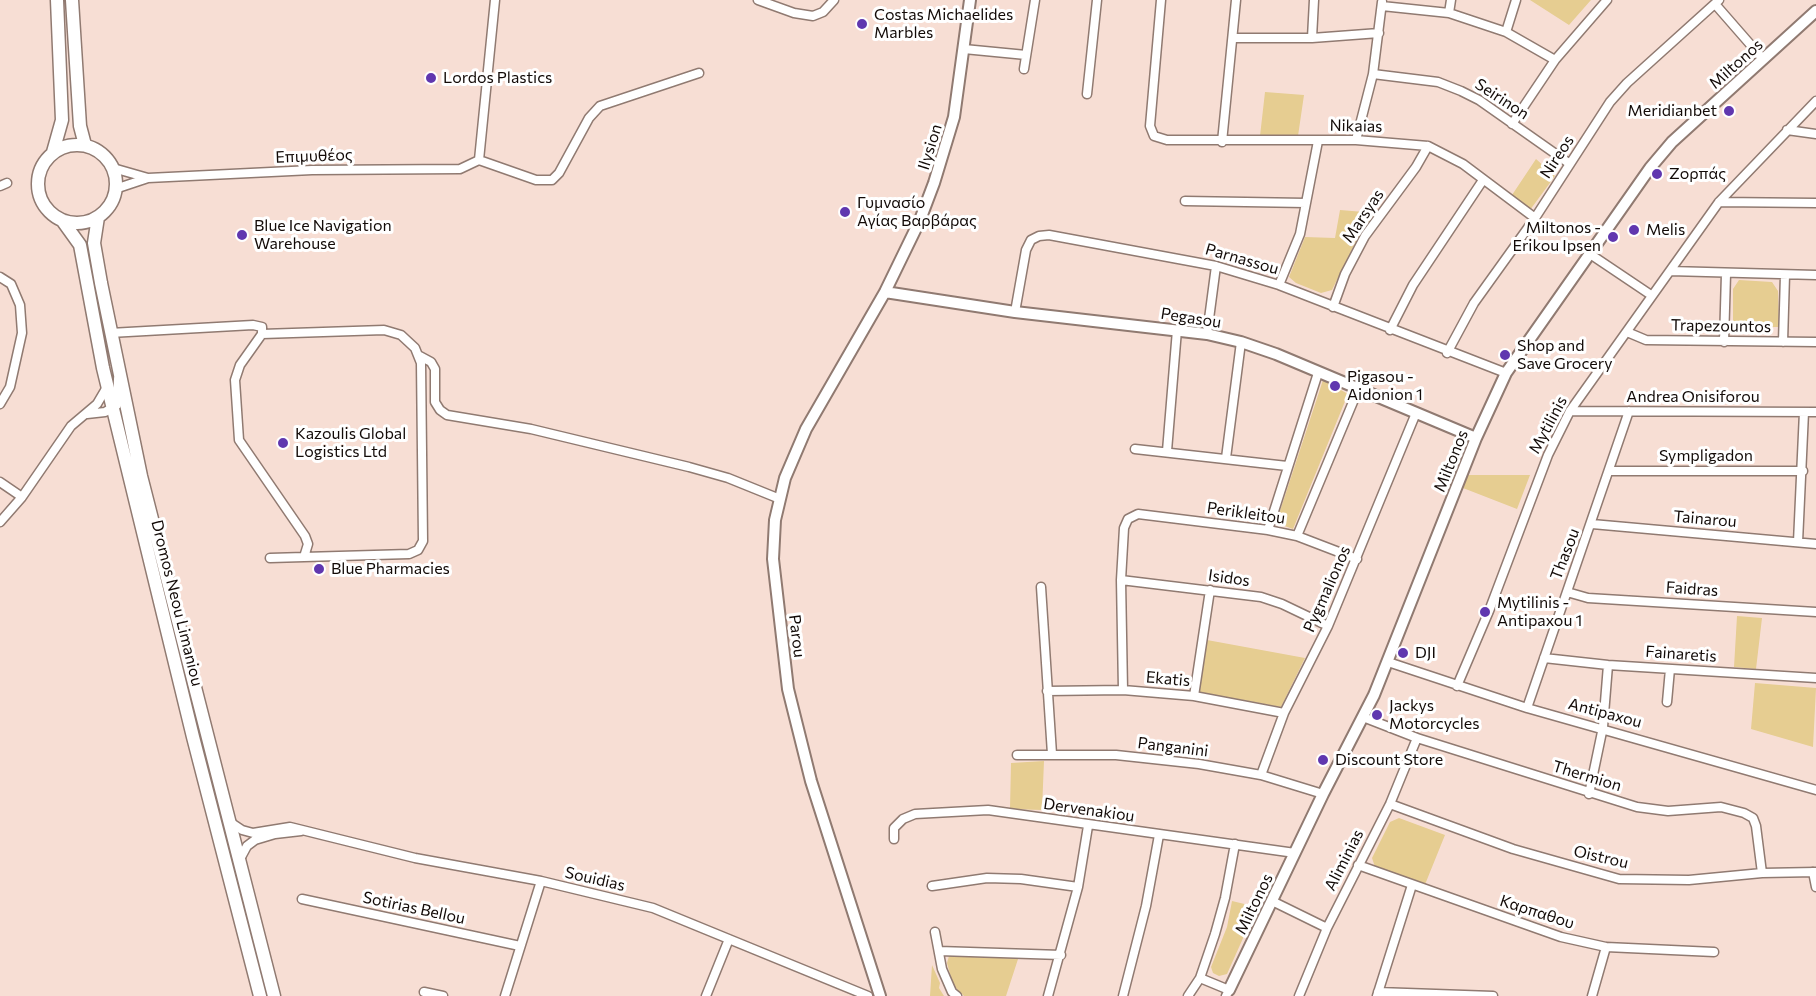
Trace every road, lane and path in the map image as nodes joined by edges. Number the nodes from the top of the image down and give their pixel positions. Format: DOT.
graph roads {
  1 [pos="57,0"];
  2 [pos="72,0"];
  3 [pos="495,0"];
  4 [pos="758,0"];
  5 [pos="970,0"];
  6 [pos="1035,0"];
  7 [pos="1097,0"];
  8 [pos="1161,0"];
  9 [pos="1236,0"];
  10 [pos="1314,0"];
  11 [pos="1451,0"];
  12 [pos="1516,0"];
  13 [pos="1607,0"];
  14 [pos="833,2"];
  15 [pos="1717,2"];
  16 [pos="1382,3"];
  17 [pos="1816,11"];
  18 [pos="1449,13"];
  19 [pos="1506,32"];
  20 [pos="1379,33"];
  21 [pos="1233,38"];
  22 [pos="1312,38"];
  23 [pos="964,49"];
  24 [pos="1026,55"];
  25 [pos="1763,59"];
  26 [pos="1555,60"];
  27 [pos="1024,69"];
  28 [pos="699,73"];
  29 [pos="1372,74"];
  30 [pos="1087,94"];
  31 [pos="1816,101"];
  32 [pos="1512,123"];
  33 [pos="1787,130"];
  34 [pos="1816,134"];
  35 [pos="1356,140"];
  36 [pos="1318,141"];
  37 [pos="1222,142"];
  38 [pos="85,145"];
  39 [pos="1428,146"];
  40 [pos="53,152"];
  41 [pos="479,160"];
  42 [pos="1570,164"];
  43 [pos="113,168"];
  44 [pos="148,178"];
  45 [pos="1483,180"];
  46 [pos="116,189"];
  47 [pos="1185,201"];
  48 [pos="1719,202"];
  49 [pos="1306,203"];
  50 [pos="1816,203"];
  51 [pos="98,217"];
  52 [pos="1535,218"];
  53 [pos="63,220"];
  54 [pos="1590,254"];
  55 [pos="1216,266"];
  56 [pos="1670,271"];
  57 [pos="1726,274"];
  58 [pos="1785,275"];
  59 [pos="1816,275"];
  60 [pos="0,277"];
  61 [pos="1279,285"];
  62 [pos="885,292"];
  63 [pos="1651,295"];
  64 [pos="1333,307"];
  65 [pos="1016,312"];
  66 [pos="1177,330"];
  67 [pos="1390,330"];
  68 [pos="1627,332"];
  69 [pos="110,333"];
  70 [pos="262,334"];
  71 [pos="1207,334"];
  72 [pos="1241,342"];
  73 [pos="1724,342"];
  74 [pos="1783,342"];
  75 [pos="1816,342"];
  76 [pos="1448,353"];
  77 [pos="418,355"];
  78 [pos="1318,373"];
  79 [pos="1506,373"];
  80 [pos="119,377"];
  81 [pos="108,385"];
  82 [pos="1358,390"];
  83 [pos="0,404"];
  84 [pos="113,409"];
  85 [pos="1570,411"];
  86 [pos="1629,411"];
  87 [pos="1804,412"];
  88 [pos="1816,412"];
  89 [pos="1416,413"];
  90 [pos="87,414"];
  91 [pos="1476,438"];
  92 [pos="1135,448"];
  93 [pos="1167,451"];
  94 [pos="1226,458"];
  95 [pos="1287,466"];
  96 [pos="1609,471"];
  97 [pos="1803,471"];
  98 [pos="0,482"];
  99 [pos="22,497"];
  100 [pos="780,499"];
  101 [pos="0,522"];
  102 [pos="1592,525"];
  103 [pos="1268,530"];
  104 [pos="1297,536"];
  105 [pos="1798,542"];
  106 [pos="1816,544"];
  107 [pos="304,557"];
  108 [pos="270,558"];
  109 [pos="1357,559"];
  110 [pos="1121,580"];
  111 [pos="1041,587"];
  112 [pos="1210,590"];
  113 [pos="1567,592"];
  114 [pos="1816,612"];
  115 [pos="1328,626"];
  116 [pos="1544,658"];
  117 [pos="1388,662"];
  118 [pos="1608,665"];
  119 [pos="1670,669"];
  120 [pos="1816,678"];
  121 [pos="1457,686"];
  122 [pos="1123,690"];
  123 [pos="1047,691"];
  124 [pos="1194,696"];
  125 [pos="1667,702"];
  126 [pos="1527,708"];
  127 [pos="1284,712"];
  128 [pos="1363,717"];
  129 [pos="1604,728"];
  130 [pos="1417,738"];
  131 [pos="1052,754"];
  132 [pos="1017,756"];
  133 [pos="1261,776"];
  134 [pos="1816,790"];
  135 [pos="1323,794"];
  136 [pos="1589,794"];
  137 [pos="1390,804"];
  138 [pos="230,822"];
  139 [pos="1088,826"];
  140 [pos="304,831"];
  141 [pos="1159,835"];
  142 [pos="894,839"];
  143 [pos="1235,844"];
  144 [pos="1295,853"];
  145 [pos="240,859"];
  146 [pos="1358,865"];
  147 [pos="1814,872"];
  148 [pos="1762,873"];
  149 [pos="541,881"];
  150 [pos="1412,885"];
  151 [pos="932,886"];
  152 [pos="1078,887"];
  153 [pos="1816,887"];
  154 [pos="302,899"];
  155 [pos="1272,901"];
  156 [pos="1326,927"];
  157 [pos="935,932"];
  158 [pos="729,939"];
  159 [pos="520,946"];
  160 [pos="1606,947"];
  161 [pos="939,951"];
  162 [pos="1714,952"];
  163 [pos="1060,955"];
  164 [pos="1200,978"];
  165 [pos="424,992"];
  166 [pos="1228,993"];
  167 [pos="1378,994"];
  168 [pos="260,996"];
  169 [pos="274,996"];
  170 [pos="443,996"];
  171 [pos="505,996"];
  172 [pos="706,996"];
  173 [pos="868,996"];
  174 [pos="880,996"];
  175 [pos="957,996"];
  176 [pos="1048,996"];
  177 [pos="1123,996"];
  178 [pos="1188,996"];
  179 [pos="1299,996"];
  180 [pos="1493,996"];
  181 [pos="1592,996"];
  1 -- 40 [label="main road"];
  2 -- 38 [label="main road"];
  3 -- 41 [label="street"];
  4 -- 14 [label="street"];
  5 -- 23 [label="street, Ilysion"];
  6 -- 24 [label="street"];
  7 -- 30 [label="street"];
  8 -- 37 [label="street, Nikaias"];
  9 -- 21 [label="street"];
  10 -- 22 [label="street"];
  11 -- 18 [label="street"];
  12 -- 19 [label="street"];
  13 -- 26 [label="street"];
  15 -- 25 [label="street"];
  15 -- 42 [label="street, Nireos"];
  16 -- 18 [label="street"];
  16 -- 20 [label="street"];
  17 -- 25 [label="street, Miltonos"];
  18 -- 19 [label="street"];
  19 -- 26 [label="street"];
  20 -- 22 [label="street"];
  20 -- 29 [label="street"];
  21 -- 22 [label="street"];
  21 -- 37 [label="street"];
  23 -- 24 [label="street"];
  23 -- 62 [label="street, Ilysion"];
  24 -- 27 [label="street"];
  25 -- 54 [label="street, Miltonos"];
  26 -- 32 [label="street"];
  28 -- 41 [label="street"];
  29 -- 32 [label="street, Seirinon"];
  29 -- 35 [label="street"];
  31 -- 33 [label="street, Mytilinis"];
  32 -- 42 [label="street, Seirinon"];
  33 -- 34 [label="street"];
  33 -- 48 [label="street, Mytilinis"];
  35 -- 36 [label="street, Nikaias"];
  35 -- 39 [label="street, Nikaias"];
  36 -- 37 [label="street, Nikaias"];
  36 -- 49 [label="street"];
  38 -- 40 [label="main road"];
  38 -- 43 [label="main road"];
  39 -- 45 [label="street, Nikaias"];
  39 -- 64 [label="street, Marsyas"];
  40 -- 53 [label="main road"];
  41 -- 44 [label="street, Επιμυθέος"];
  42 -- 52 [label="street, Nireos"];
  43 -- 44 [label="street"];
  43 -- 46 [label="main road"];
  44 -- 46 [label="street"];
  45 -- 52 [label="street, Nikaias"];
  45 -- 67 [label="street"];
  46 -- 51 [label="main road"];
  47 -- 49 [label="street"];
  48 -- 50 [label="street"];
  48 -- 56 [label="street, Mytilinis"];
  49 -- 61 [label="street"];
  51 -- 53 [label="main road"];
  51 -- 69 [label="main road, Dromos Neou Limaniou"];
  52 -- 76 [label="street, Nireos"];
  53 -- 81 [label="main road, Dromos Neou Limaniou"];
  54 -- 63 [label="street"];
  54 -- 79 [label="street, Miltonos"];
  55 -- 61 [label="street, Parnassou"];
  55 -- 65 [label="street, Parnassou"];
  55 -- 71 [label="street"];
  56 -- 57 [label="street"];
  56 -- 63 [label="street, Mytilinis"];
  57 -- 58 [label="street"];
  57 -- 73 [label="street"];
  58 -- 59 [label="street"];
  58 -- 74 [label="street"];
  60 -- 83 [label="street"];
  61 -- 64 [label="street, Parnassou"];
  62 -- 65 [label="street, Pegasou"];
  62 -- 100 [label="street, Parou"];
  63 -- 68 [label="street, Mytilinis"];
  64 -- 67 [label="street, Parnassou"];
  65 -- 66 [label="street, Pegasou"];
  66 -- 71 [label="street, Pegasou"];
  66 -- 93 [label="street"];
  67 -- 76 [label="street, Parnassou"];
  68 -- 73 [label="street, Trapezountos"];
  68 -- 85 [label="street, Mytilinis"];
  69 -- 70 [label="street"];
  69 -- 80 [label="main road, Dromos Neou Limaniou"];
  70 -- 77 [label="street"];
  70 -- 107 [label="street"];
  71 -- 72 [label="street, Pegasou"];
  72 -- 78 [label="street, Pegasou"];
  72 -- 94 [label="street"];
  73 -- 74 [label="street, Trapezountos"];
  74 -- 75 [label="street, Trapezountos"];
  76 -- 79 [label="street, Parnassou"];
  77 -- 100 [label="street"];
  77 -- 107 [label="street"];
  78 -- 82 [label="street, Pegasou"];
  78 -- 95 [label="street"];
  79 -- 91 [label="street, Miltonos"];
  80 -- 84 [label="street"];
  80 -- 138 [label="main road, Dromos Neou Limaniou"];
  81 -- 84 [label="main road, Dromos Neou Limaniou"];
  81 -- 90 [label="street"];
  82 -- 89 [label="street, Pegasou"];
  82 -- 104 [label="street"];
  84 -- 90 [label="street"];
  84 -- 168 [label="main road, Dromos Neou Limaniou"];
  85 -- 86 [label="street, Andrea Onisiforou"];
  85 -- 121 [label="street, Mytilinis"];
  86 -- 87 [label="street, Andrea Onisiforou"];
  86 -- 96 [label="street, Thasou"];
  87 -- 88 [label="street, Andrea Onisiforou"];
  87 -- 97 [label="street"];
  89 -- 91 [label="street, Pegasou"];
  89 -- 109 [label="street, Pygmalionos"];
  90 -- 99 [label="street"];
  91 -- 117 [label="street, Miltonos"];
  92 -- 93 [label="street"];
  93 -- 94 [label="street"];
  94 -- 95 [label="street"];
  95 -- 103 [label="street"];
  96 -- 97 [label="street, Sympligadon"];
  96 -- 102 [label="street, Thasou"];
  97 -- 105 [label="street"];
  98 -- 99 [label="street"];
  99 -- 101 [label="street"];
  100 -- 174 [label="street, Parou"];
  102 -- 105 [label="street, Tainarou"];
  102 -- 113 [label="street, Thasou"];
  103 -- 104 [label="street, Perikleitou"];
  103 -- 110 [label="street, Perikleitou"];
  104 -- 109 [label="street, Perikleitou"];
  105 -- 106 [label="street, Tainarou"];
  107 -- 108 [label="street"];
  109 -- 115 [label="street, Pygmalionos"];
  110 -- 112 [label="street, Isidos"];
  110 -- 122 [label="street"];
  111 -- 123 [label="street"];
  112 -- 115 [label="street, Isidos"];
  112 -- 124 [label="street"];
  113 -- 114 [label="street, Faidras"];
  113 -- 116 [label="street, Thasou"];
  115 -- 127 [label="street, Pygmalionos"];
  116 -- 118 [label="street, Fainaretis"];
  116 -- 126 [label="street, Thasou"];
  117 -- 121 [label="street, Antipaxou"];
  117 -- 128 [label="street, Miltonos"];
  118 -- 119 [label="street, Fainaretis"];
  118 -- 129 [label="street"];
  119 -- 120 [label="street, Fainaretis"];
  119 -- 125 [label="street"];
  121 -- 126 [label="street, Antipaxou"];
  122 -- 123 [label="street, Ekatis"];
  122 -- 124 [label="street, Ekatis"];
  123 -- 131 [label="street"];
  124 -- 127 [label="street, Ekatis"];
  126 -- 129 [label="street, Antipaxou"];
  127 -- 133 [label="street, Pygmalionos"];
  128 -- 130 [label="street, Thermion"];
  128 -- 135 [label="street, Miltonos"];
  129 -- 134 [label="street, Antipaxou"];
  129 -- 136 [label="street"];
  130 -- 136 [label="street, Thermion"];
  130 -- 137 [label="street, Aliminias"];
  131 -- 132 [label="street, Panganini"];
  131 -- 133 [label="street, Panganini"];
  133 -- 135 [label="street, Panganini"];
  135 -- 144 [label="street, Miltonos"];
  136 -- 148 [label="street, Thermion"];
  137 -- 146 [label="street, Aliminias"];
  137 -- 148 [label="street, Oistrou"];
  138 -- 140 [label="street, Souidias"];
  138 -- 145 [label="main road, Dromos Neou Limaniou"];
  139 -- 141 [label="street, Dervenakiou"];
  139 -- 142 [label="street, Dervenakiou"];
  139 -- 152 [label="street"];
  140 -- 145 [label="street, Souidias"];
  140 -- 149 [label="street, Souidias"];
  141 -- 143 [label="street, Dervenakiou"];
  141 -- 177 [label="street"];
  143 -- 144 [label="street, Dervenakiou"];
  143 -- 164 [label="street"];
  144 -- 155 [label="street, Miltonos"];
  145 -- 169 [label="main road, Dromos Neou Limaniou"];
  146 -- 150 [label="street, Καρπαθου"];
  146 -- 156 [label="street, Aliminias"];
  147 -- 148 [label="street, Oistrou"];
  147 -- 153 [label="street"];
  149 -- 158 [label="street, Souidias"];
  149 -- 159 [label="street"];
  150 -- 160 [label="street, Καρπαθου"];
  150 -- 167 [label="street"];
  151 -- 152 [label="street"];
  152 -- 163 [label="street"];
  154 -- 159 [label="street, Sotirias Bellou"];
  155 -- 156 [label="street"];
  155 -- 166 [label="street, Miltonos"];
  156 -- 179 [label="street, Aliminias"];
  157 -- 161 [label="street"];
  158 -- 172 [label="street"];
  158 -- 173 [label="street, Souidias"];
  159 -- 171 [label="street"];
  160 -- 162 [label="street, Καρπαθου"];
  160 -- 181 [label="street"];
  161 -- 163 [label="street"];
  161 -- 175 [label="street"];
  163 -- 176 [label="street"];
  164 -- 166 [label="street"];
  164 -- 178 [label="street"];
  165 -- 170 [label="street"];
  167 -- 180 [label="street"];
}
